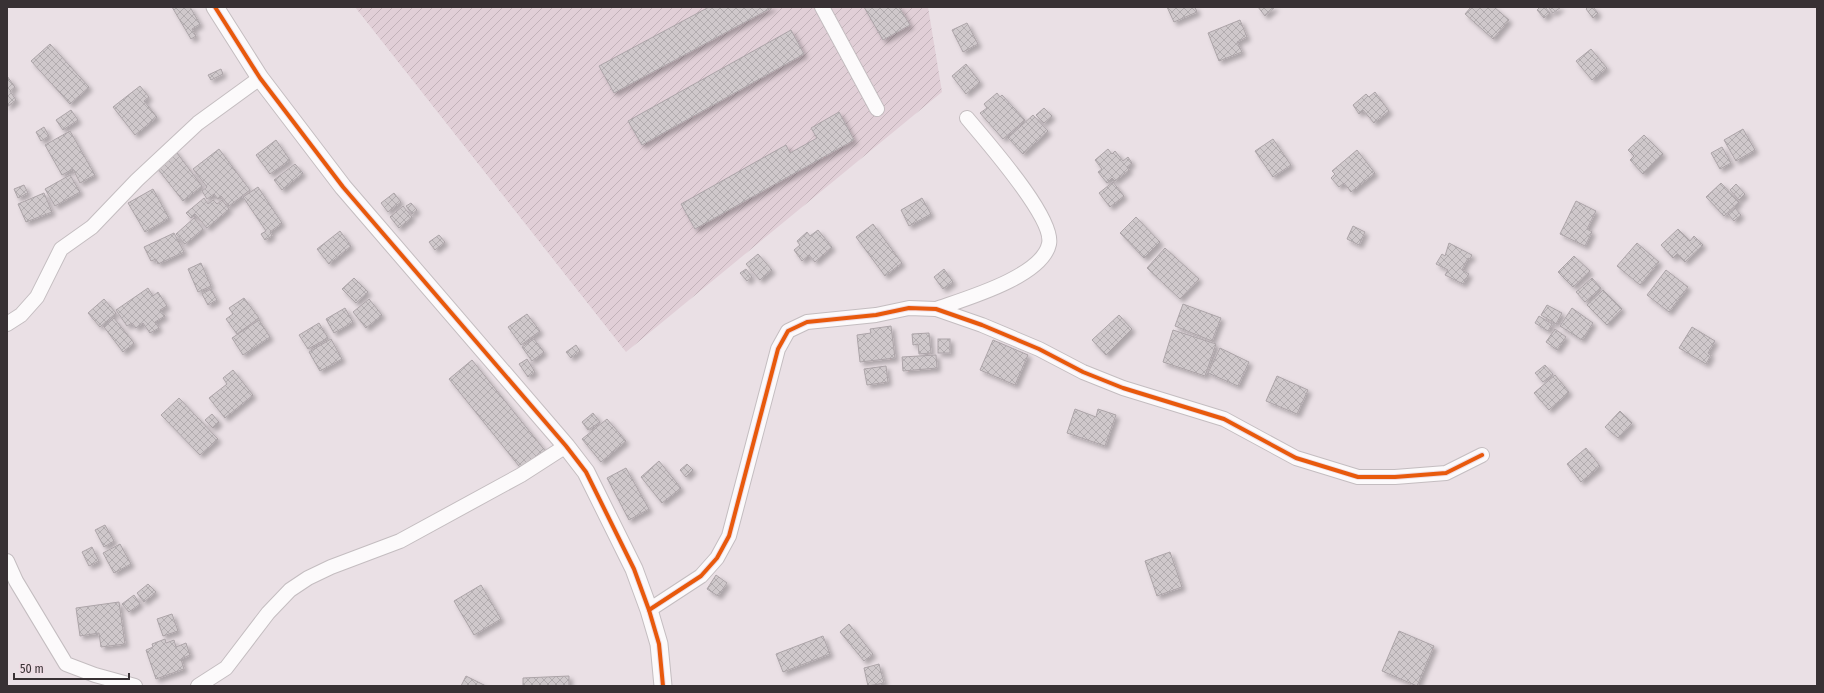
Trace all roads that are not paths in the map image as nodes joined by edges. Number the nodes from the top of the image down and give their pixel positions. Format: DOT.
graph roads {
  1 [pos="215,7"];
  2 [pos="822,7"];
  3 [pos="260,78"];
  4 [pos="877,109"];
  5 [pos="967,118"];
  6 [pos="936,309"];
  7 [pos="7,324"];
  8 [pos="566,446"];
  9 [pos="1482,455"];
  10 [pos="7,561"];
  11 [pos="649,610"];
  12 [pos="135,686"];
  13 [pos="198,686"];
  14 [pos="663,686"];
  1 -- 3 [label="street"];
  2 -- 4 [label="street"];
  3 -- 7 [label="street"];
  3 -- 8 [label="street"];
  5 -- 6 [label="street"];
  6 -- 9 [label="street"];
  6 -- 11 [label="street"];
  8 -- 11 [label="street"];
  8 -- 13 [label="street"];
  10 -- 12 [label="street"];
  11 -- 14 [label="street"];
}
